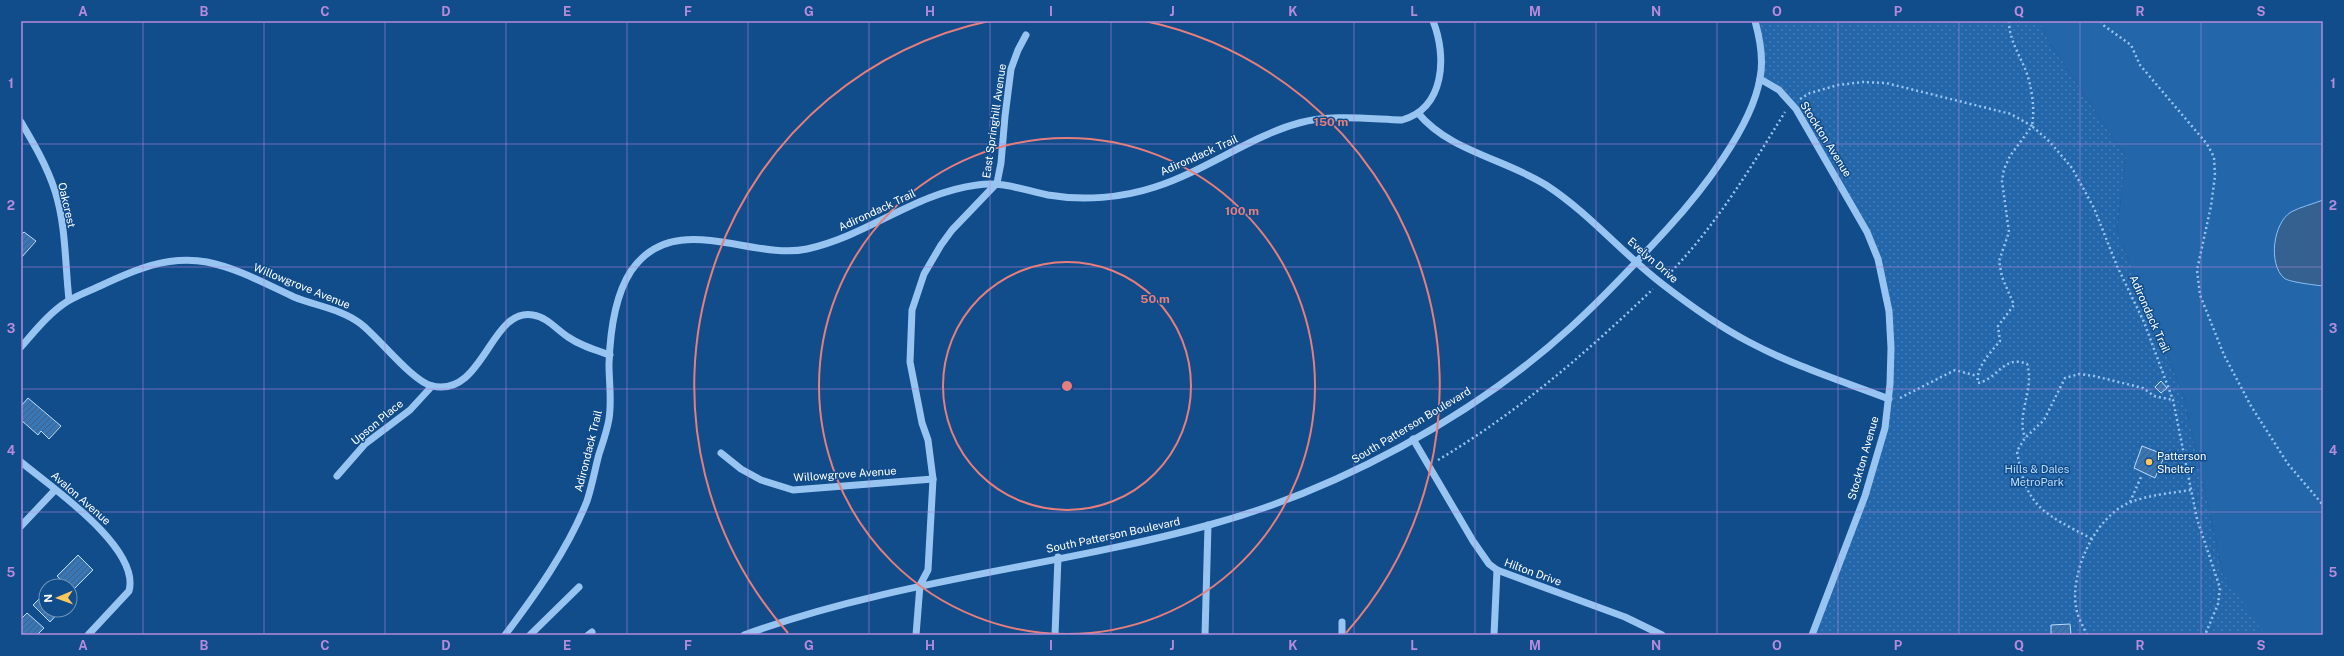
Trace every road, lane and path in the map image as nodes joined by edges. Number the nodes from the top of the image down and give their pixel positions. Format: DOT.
graph roads {
  1 [pos="1433,21"];
  2 [pos="1755,21"];
  3 [pos="2009,21"];
  4 [pos="2101,21"];
  5 [pos="1026,35"];
  6 [pos="1760,79"];
  7 [pos="1791,104"];
  8 [pos="1418,113"];
  9 [pos="21,122"];
  10 [pos="2032,126"];
  11 [pos="997,183"];
  12 [pos="1637,262"];
  13 [pos="1660,282"];
  14 [pos="69,300"];
  15 [pos="21,347"];
  16 [pos="610,355"];
  17 [pos="1977,376"];
  18 [pos="432,386"];
  19 [pos="2173,400"];
  20 [pos="1889,401"];
  21 [pos="2025,438"];
  22 [pos="1413,439"];
  23 [pos="721,453"];
  24 [pos="21,462"];
  25 [pos="1429,465"];
  26 [pos="337,476"];
  27 [pos="2141,477"];
  28 [pos="933,479"];
  29 [pos="55,490"];
  30 [pos="2191,490"];
  31 [pos="2130,502"];
  32 [pos="2323,505"];
  33 [pos="1208,525"];
  34 [pos="21,526"];
  35 [pos="2092,539"];
  36 [pos="1058,557"];
  37 [pos="1497,570"];
  38 [pos="920,585"];
  39 [pos="579,587"];
  40 [pos="1342,622"];
  41 [pos="1658,634"];
  42 [pos="88,635"];
  43 [pos="506,635"];
  44 [pos="530,635"];
  45 [pos="744,635"];
  46 [pos="916,635"];
  47 [pos="1056,635"];
  48 [pos="1205,635"];
  49 [pos="1342,635"];
  50 [pos="1494,635"];
  51 [pos="1812,635"];
  52 [pos="2087,635"];
  53 [pos="2205,635"];
  1 -- 8 [label="street, Adirondack Trail"];
  2 -- 6 [label="street, South Patterson Boulevard"];
  3 -- 10 [label="path"];
  4 -- 32 [label="path"];
  5 -- 11 [label="street, East Springhill Avenue"];
  6 -- 7 [label="street, Stockton Avenue"];
  6 -- 12 [label="street, South Patterson Boulevard"];
  7 -- 10 [label="path, Adirondack Trail"];
  7 -- 13 [label="path"];
  7 -- 20 [label="street, Stockton Avenue"];
  8 -- 11 [label="street, Adirondack Trail"];
  8 -- 12 [label="street, Evelyn Drive"];
  9 -- 14 [label="street, Oakcrest"];
  10 -- 17 [label="path"];
  10 -- 19 [label="path, Adirondack Trail"];
  11 -- 16 [label="street, Adirondack Trail"];
  11 -- 28 [label="street, East Springhill Avenue"];
  12 -- 13 [label="street, Evelyn Drive"];
  12 -- 22 [label="street, South Patterson Boulevard"];
  13 -- 20 [label="street, Evelyn Drive"];
  13 -- 25 [label="path"];
  14 -- 15 [label="street, Willowgrove Avenue"];
  14 -- 18 [label="street, Willowgrove Avenue"];
  16 -- 18 [label="street"];
  16 -- 43 [label="street, Adirondack Trail"];
  17 -- 20 [label="path"];
  17 -- 21 [label="path"];
  18 -- 26 [label="street, Upson Place"];
  19 -- 21 [label="path"];
  19 -- 30 [label="path, Adirondack Trail"];
  20 -- 51 [label="street, Stockton Avenue"];
  21 -- 35 [label="path"];
  22 -- 25 [label="street, Hilton Drive"];
  22 -- 33 [label="street, South Patterson Boulevard"];
  23 -- 28 [label="street, Willowgrove Avenue"];
  24 -- 29 [label="street, Avalon Avenue"];
  25 -- 37 [label="street, Hilton Drive"];
  27 -- 31 [label="path"];
  28 -- 38 [label="street, East Springhill Avenue"];
  29 -- 34 [label="street"];
  29 -- 42 [label="street, Avalon Avenue"];
  30 -- 31 [label="path"];
  30 -- 53 [label="path, Adirondack Trail"];
  31 -- 35 [label="path"];
  33 -- 36 [label="street, South Patterson Boulevard"];
  33 -- 48 [label="street"];
  35 -- 52 [label="path"];
  36 -- 38 [label="street, South Patterson Boulevard"];
  36 -- 47 [label="street"];
  37 -- 41 [label="street, Hilton Drive"];
  37 -- 50 [label="street"];
  38 -- 45 [label="street, South Patterson Boulevard"];
  38 -- 46 [label="street, East Springhill Avenue"];
  39 -- 44 [label="street"];
  40 -- 49 [label="street"];
}
